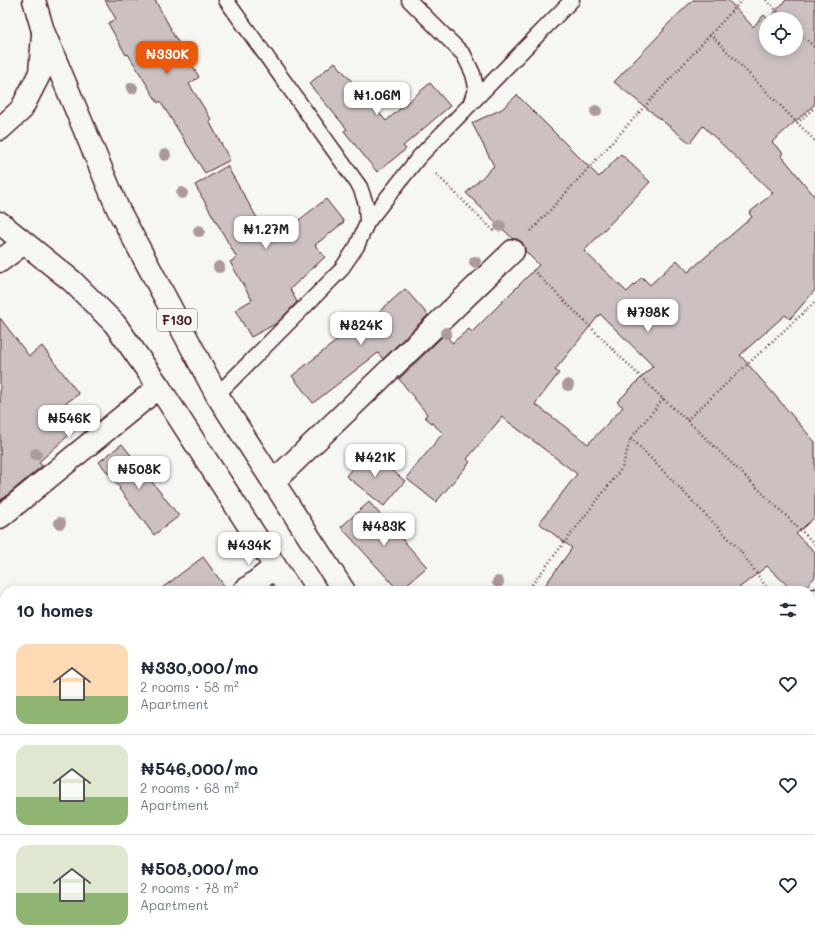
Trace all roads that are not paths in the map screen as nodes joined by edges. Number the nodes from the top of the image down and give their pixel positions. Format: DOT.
graph roads {
  1 [pos="34,0"];
  2 [pos="226,0"];
  3 [pos="409,0"];
  4 [pos="572,0"];
  5 [pos="43,31"];
  6 [pos="470,104"];
  7 [pos="0,129"];
  8 [pos="0,223"];
  9 [pos="367,223"];
  10 [pos="24,243"];
  11 [pos="513,251"];
  12 [pos="0,261"];
  13 [pos="159,387"];
  14 [pos="217,395"];
  15 [pos="273,482"];
  16 [pos="0,517"];
  17 [pos="275,567"];
  18 [pos="250,586"];
  19 [pos="288,586"];
  20 [pos="341,586"];
  1 -- 5 [label="main road, F130"];
  2 -- 9 [label="lane"];
  3 -- 6 [label="lane"];
  4 -- 6 [label="lane"];
  5 -- 7 [label="main road, F130"];
  5 -- 14 [label="main road, F130"];
  6 -- 9 [label="lane"];
  8 -- 10 [label="main road"];
  9 -- 14 [label="lane"];
  10 -- 12 [label="main road"];
  10 -- 13 [label="main road"];
  11 -- 15 [label="main road"];
  13 -- 16 [label="main road"];
  13 -- 17 [label="main road"];
  14 -- 15 [label="main road, F130"];
  15 -- 20 [label="main road, F130"];
  17 -- 18 [label="main road"];
  17 -- 19 [label="main road"];
}
